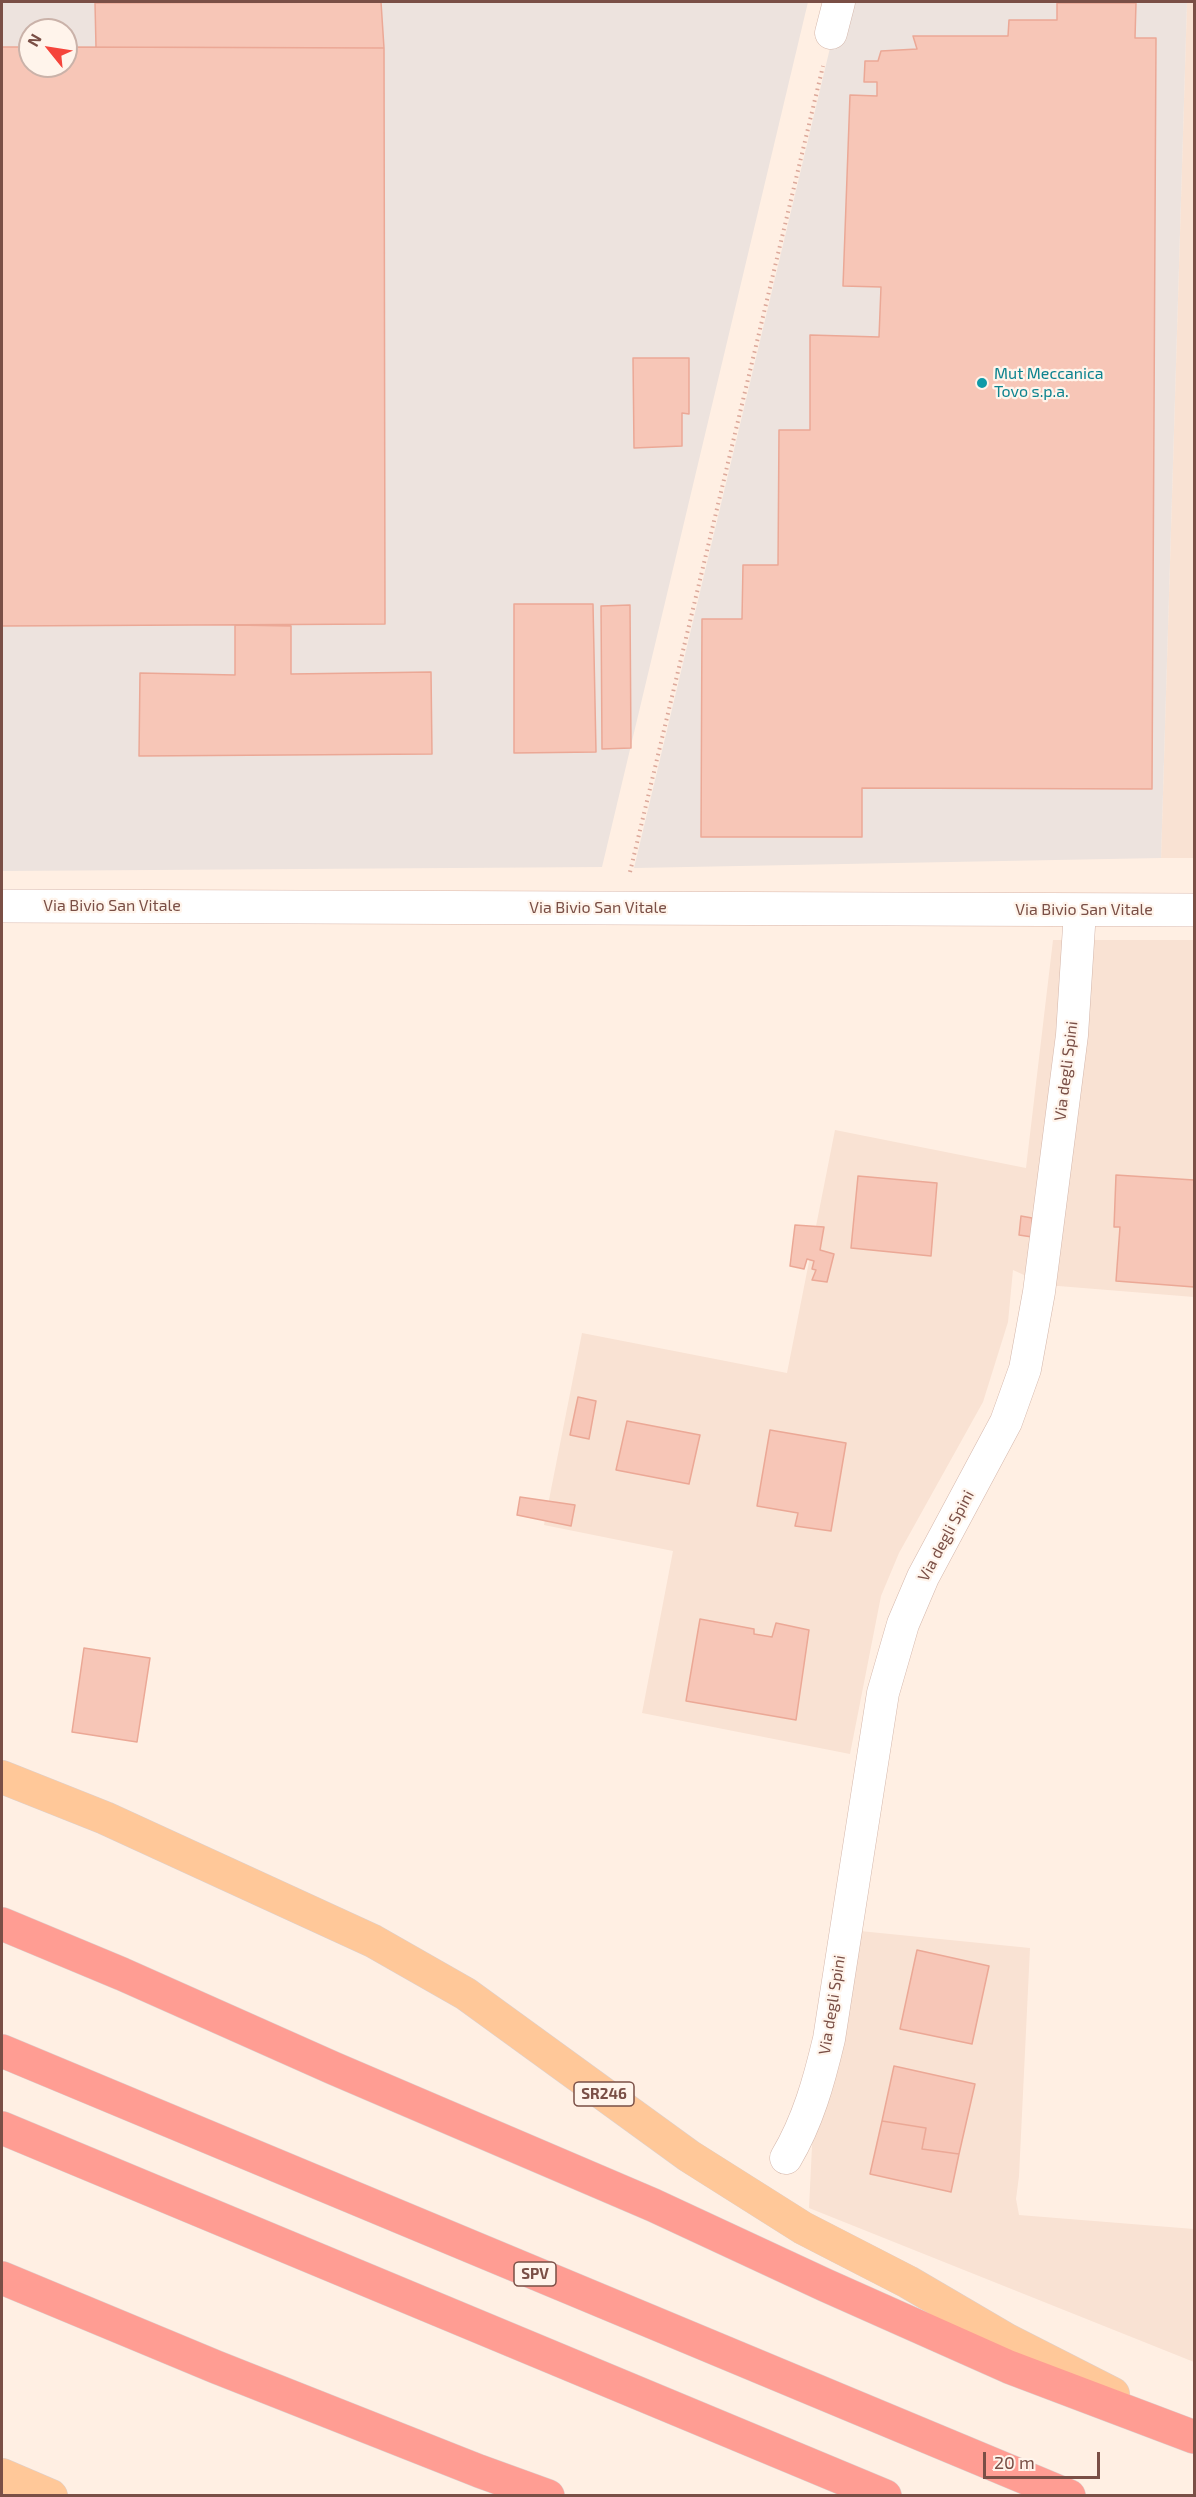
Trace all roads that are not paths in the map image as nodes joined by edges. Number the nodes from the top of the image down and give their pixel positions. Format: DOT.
graph roads {
  1 [pos="838,2"];
  2 [pos="831,33"];
  3 [pos="2,906"];
  4 [pos="1194,910"];
  5 [pos="1080,911"];
  6 [pos="2,1777"];
  7 [pos="2,1924"];
  8 [pos="2,2051"];
  9 [pos="2,2127"];
  10 [pos="786,2158"];
  11 [pos="2,2278"];
  12 [pos="1194,2436"];
  13 [pos="2,2475"];
  14 [pos="51,2496"];
  15 [pos="548,2496"];
  16 [pos="885,2496"];
  17 [pos="1069,2496"];
  1 -- 2 [label="street"];
  3 -- 5 [label="main road, Via Bivio San Vitale"];
  4 -- 5 [label="main road, Via Bivio San Vitale"];
  5 -- 10 [label="street, Via degli Spini"];
  6 -- 12 [label="main road, SR246"];
  7 -- 12 [label="highway"];
  8 -- 17 [label="highway, SPV"];
  9 -- 16 [label="highway"];
  11 -- 15 [label="highway"];
  13 -- 14 [label="main road"];
}
